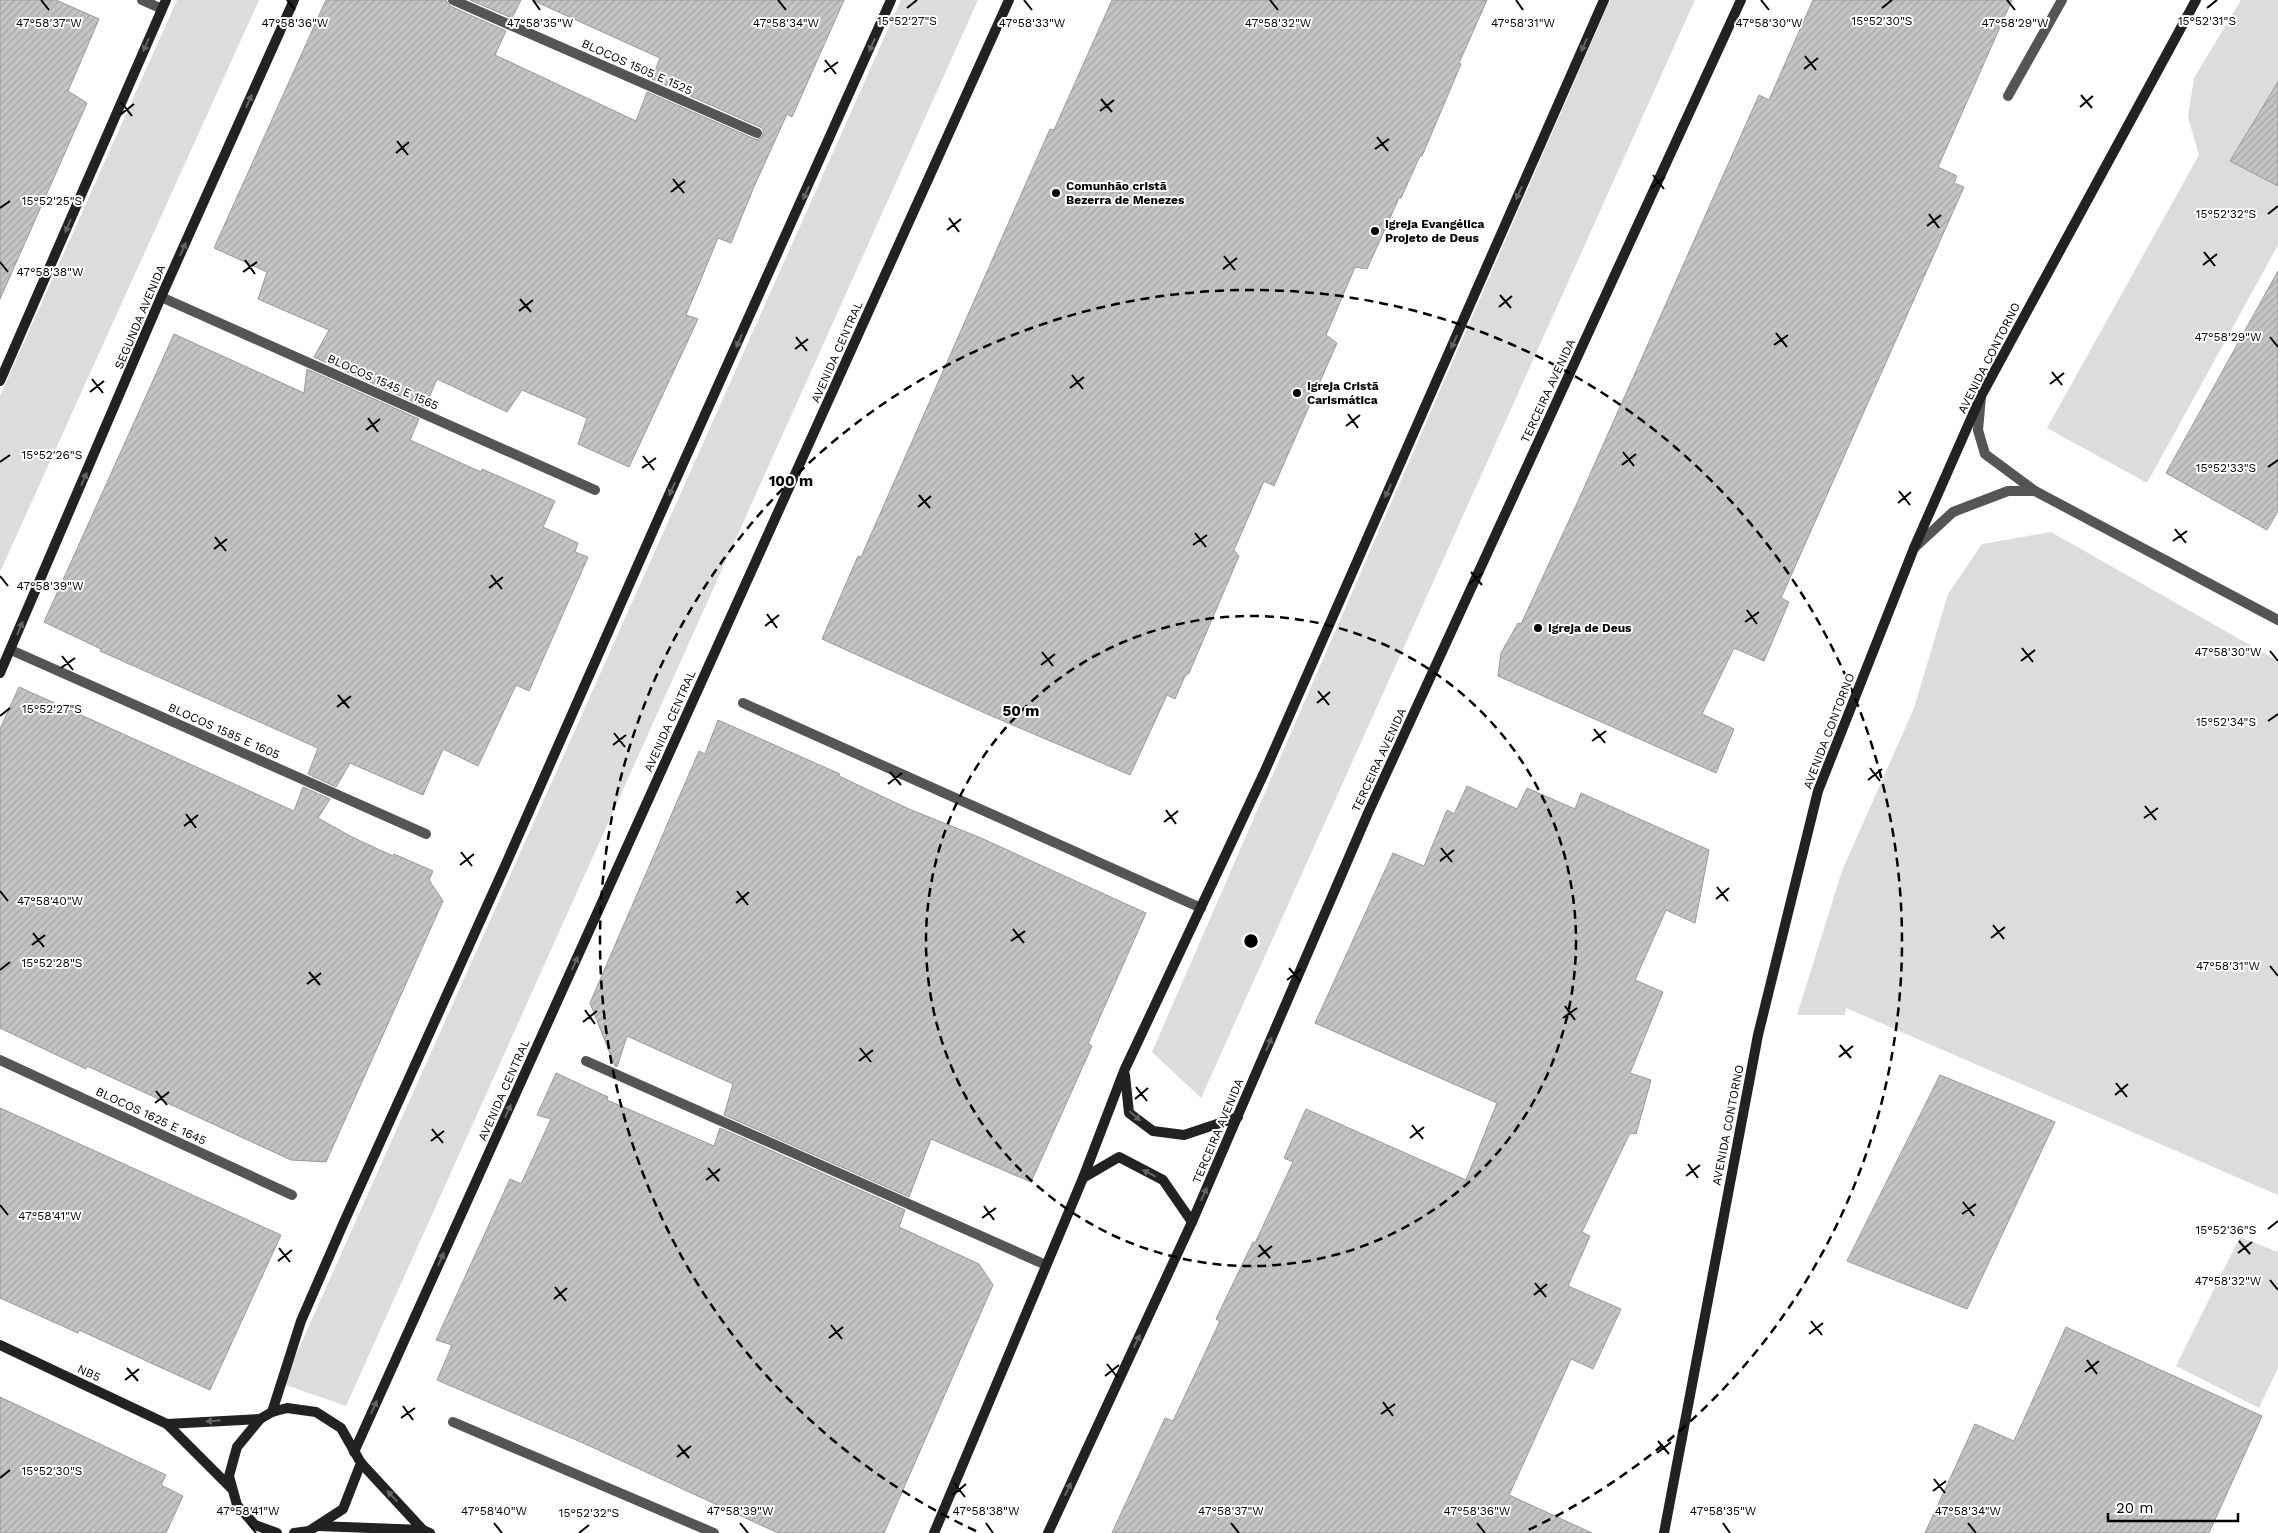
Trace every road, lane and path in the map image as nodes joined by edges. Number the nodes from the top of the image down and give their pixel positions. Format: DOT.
graph roads {
  1 [pos="142,0"];
  2 [pos="294,0"];
  3 [pos="453,0"];
  4 [pos="891,0"];
  5 [pos="1009,0"];
  6 [pos="1604,0"];
  7 [pos="1741,0"];
  8 [pos="2062,0"];
  9 [pos="2196,0"];
  10 [pos="164,4"];
  11 [pos="2008,96"];
  12 [pos="757,133"];
  13 [pos="161,297"];
  14 [pos="3,366"];
  15 [pos="0,381"];
  16 [pos="1981,396"];
  17 [pos="595,490"];
  18 [pos="2035,491"];
  19 [pos="1914,548"];
  20 [pos="2278,620"];
  21 [pos="11,650"];
  22 [pos="0,673"];
  23 [pos="743,703"];
  24 [pos="426,834"];
  25 [pos="1201,908"];
  26 [pos="0,1060"];
  27 [pos="586,1061"];
  28 [pos="1124,1071"];
  29 [pos="1238,1117"];
  30 [pos="1083,1178"];
  31 [pos="292,1195"];
  32 [pos="1192,1222"];
  33 [pos="1046,1266"];
  34 [pos="0,1345"];
  35 [pos="272,1412"];
  36 [pos="260,1419"];
  37 [pos="453,1422"];
  38 [pos="167,1424"];
  39 [pos="354,1452"];
  40 [pos="361,1463"];
  41 [pos="232,1489"];
  42 [pos="318,1526"];
  43 [pos="427,1532"];
  44 [pos="277,1533"];
  45 [pos="294,1533"];
  46 [pos="714,1533"];
  47 [pos="934,1533"];
  48 [pos="1048,1533"];
  49 [pos="1664,1533"];
  1 -- 10 [label="street"];
  13 -- 2 [label="street, SEGUNDA AVENIDA, one-way"];
  3 -- 12 [label="street, BLOCOS 1505 E 1525"];
  4 -- 35 [label="street, one-way"];
  39 -- 5 [label="street, AVENIDA CENTRAL, one-way"];
  6 -- 25 [label="street, one-way"];
  29 -- 7 [label="street, TERCEIRA AVENIDA, one-way"];
  8 -- 11 [label="street"];
  9 -- 16 [label="street, AVENIDA CONTORNO"];
  10 -- 14 [label="street, one-way"];
  13 -- 17 [label="street, BLOCOS 1545 E 1565"];
  21 -- 13 [label="street, SEGUNDA AVENIDA, one-way"];
  14 -- 15 [label="street"];
  16 -- 18 [label="street"];
  16 -- 19 [label="street, AVENIDA CONTORNO"];
  18 -- 19 [label="street"];
  18 -- 20 [label="street"];
  19 -- 49 [label="street, AVENIDA CONTORNO"];
  21 -- 22 [label="street, SEGUNDA AVENIDA"];
  21 -- 24 [label="street, BLOCOS 1585 E 1605"];
  23 -- 25 [label="street"];
  25 -- 28 [label="street"];
  26 -- 31 [label="street, BLOCOS 1625 E 1645"];
  27 -- 33 [label="street"];
  28 -- 29 [label="street, one-way"];
  28 -- 30 [label="street"];
  32 -- 29 [label="street, TERCEIRA AVENIDA, one-way"];
  32 -- 30 [label="street, one-way"];
  30 -- 33 [label="street"];
  48 -- 32 [label="street, TERCEIRA AVENIDA, one-way"];
  33 -- 47 [label="street"];
  34 -- 38 [label="street, NB5"];
  35 -- 36 [label="street"];
  35 -- 39 [label="street"];
  36 -- 38 [label="street, NB5, one-way"];
  36 -- 41 [label="street"];
  37 -- 46 [label="street"];
  38 -- 41 [label="street, NB5"];
  39 -- 40 [label="street"];
  40 -- 42 [label="street"];
  43 -- 40 [label="street, one-way"];
  41 -- 44 [label="street"];
  42 -- 43 [label="street"];
  42 -- 45 [label="street"];
}
